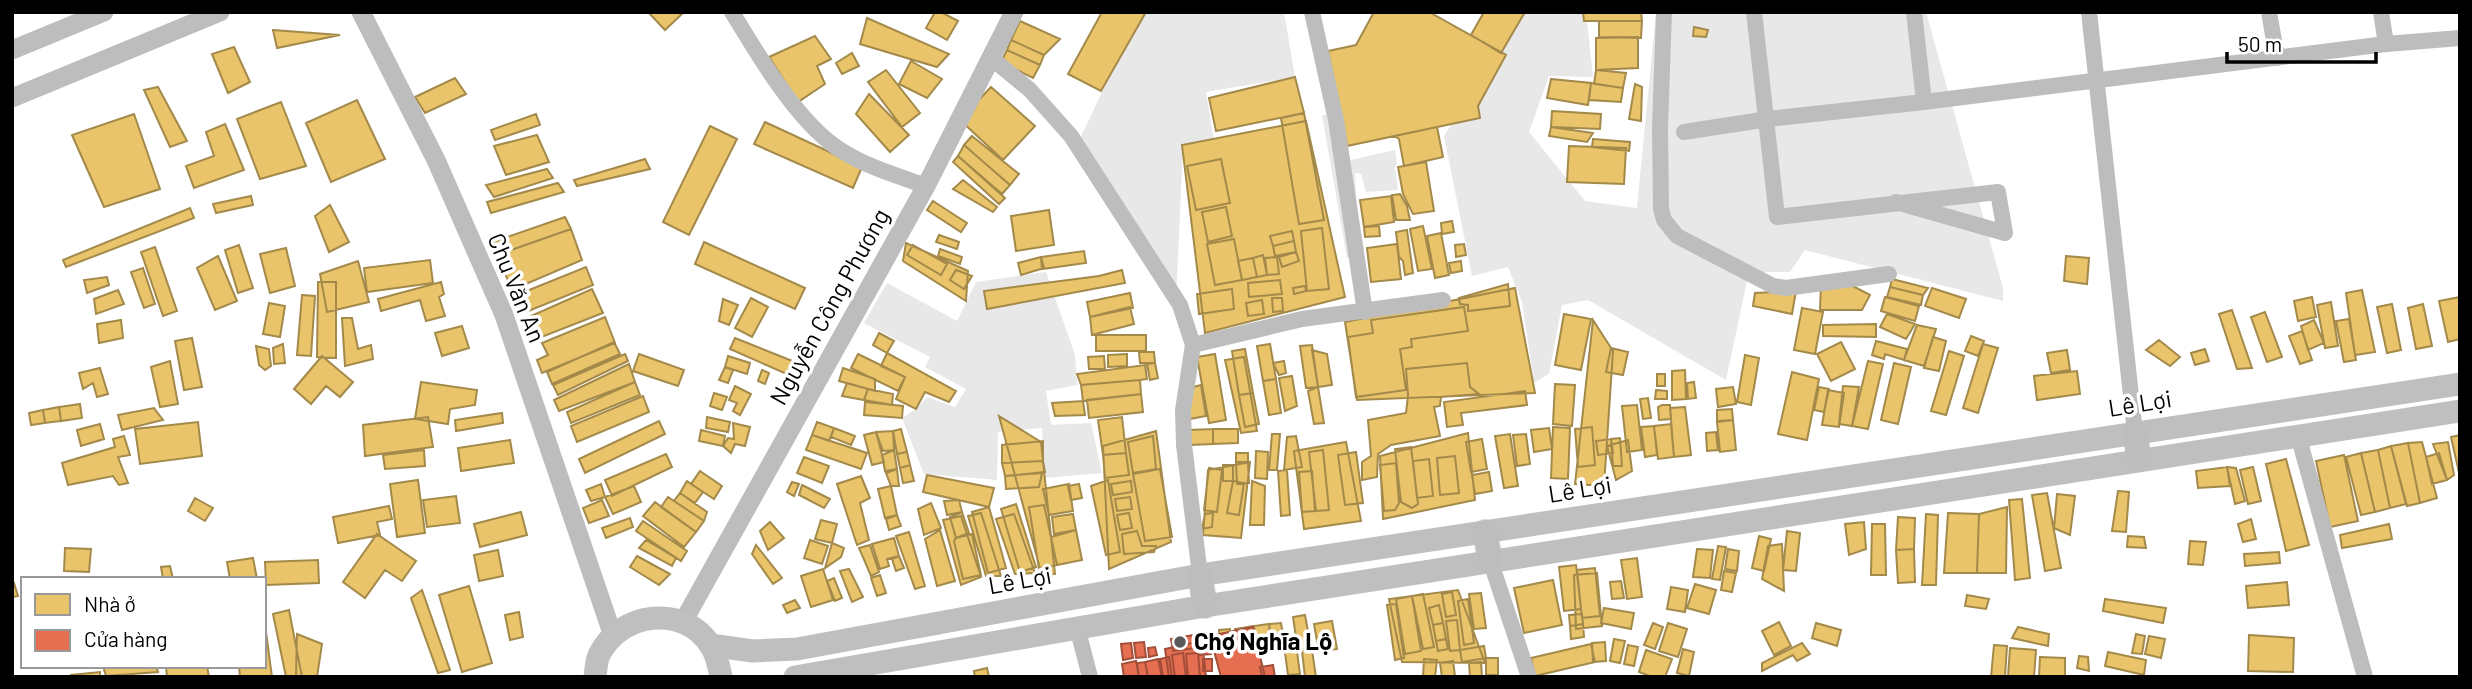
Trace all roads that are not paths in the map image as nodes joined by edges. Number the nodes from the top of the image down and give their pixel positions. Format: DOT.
graph roads {
  1 [pos="104,12"];
  2 [pos="220,12"];
  3 [pos="361,12"];
  4 [pos="732,12"];
  5 [pos="1014,12"];
  6 [pos="1312,12"];
  7 [pos="1664,12"];
  8 [pos="1754,12"];
  9 [pos="1914,12"];
  10 [pos="2089,12"];
  11 [pos="2269,12"];
  12 [pos="2381,12"];
  13 [pos="2460,38"];
  14 [pos="2386,44"];
  15 [pos="12,50"];
  16 [pos="990,57"];
  17 [pos="2277,58"];
  18 [pos="2098,81"];
  19 [pos="12,98"];
  20 [pos="1924,102"];
  21 [pos="1768,119"];
  22 [pos="1684,132"];
  23 [pos="926,187"];
  24 [pos="1896,202"];
  25 [pos="1889,274"];
  26 [pos="1443,300"];
  27 [pos="1365,312"];
  28 [pos="1193,345"];
  29 [pos="2460,384"];
  30 [pos="2460,411"];
  31 [pos="2135,432"];
  32 [pos="2298,435"];
  33 [pos="2139,459"];
  34 [pos="1485,532"];
  35 [pos="1490,560"];
  36 [pos="1200,575"];
  37 [pos="1205,606"];
  38 [pos="683,622"];
  39 [pos="1077,627"];
  40 [pos="612,636"];
  41 [pos="710,645"];
  42 [pos="595,677"];
  43 [pos="721,677"];
  44 [pos="795,677"];
  45 [pos="1090,677"];
  46 [pos="1530,677"];
  47 [pos="2365,677"];
  1 -- 15 [label="street"];
  2 -- 19 [label="street"];
  3 -- 40 [label="street, Chu Văn An"];
  4 -- 23 [label="street"];
  5 -- 16 [label="street, Nguyễn Công Phương"];
  6 -- 27 [label="street"];
  7 -- 25 [label="street"];
  8 -- 21 [label="street"];
  9 -- 20 [label="street"];
  10 -- 18 [label="street"];
  11 -- 17 [label="street"];
  12 -- 14 [label="street"];
  13 -- 14 [label="street"];
  14 -- 17 [label="street"];
  16 -- 23 [label="street, Nguyễn Công Phương"];
  16 -- 28 [label="street"];
  17 -- 18 [label="street"];
  18 -- 20 [label="street"];
  18 -- 31 [label="street"];
  20 -- 21 [label="street"];
  21 -- 22 [label="street"];
  21 -- 24 [label="street"];
  23 -- 38 [label="street, Nguyễn Công Phương"];
  24 -- 24 [label="street"];
  26 -- 27 [label="street"];
  27 -- 28 [label="street"];
  28 -- 36 [label="street"];
  29 -- 31 [label="main road, Lê Lợi"];
  30 -- 32 [label="main road"];
  31 -- 33 [label="main road"];
  31 -- 34 [label="main road, Lê Lợi"];
  32 -- 33 [label="main road"];
  32 -- 47 [label="street"];
  33 -- 35 [label="main road"];
  34 -- 35 [label="main road"];
  34 -- 36 [label="main road, Lê Lợi"];
  35 -- 37 [label="main road"];
  35 -- 46 [label="street"];
  36 -- 37 [label="main road"];
  36 -- 41 [label="main road, Lê Lợi"];
  37 -- 39 [label="main road"];
  38 -- 40 [label="main road"];
  38 -- 41 [label="main road"];
  39 -- 44 [label="main road"];
  39 -- 45 [label="street"];
  40 -- 42 [label="main road"];
  41 -- 43 [label="main road"];
}
